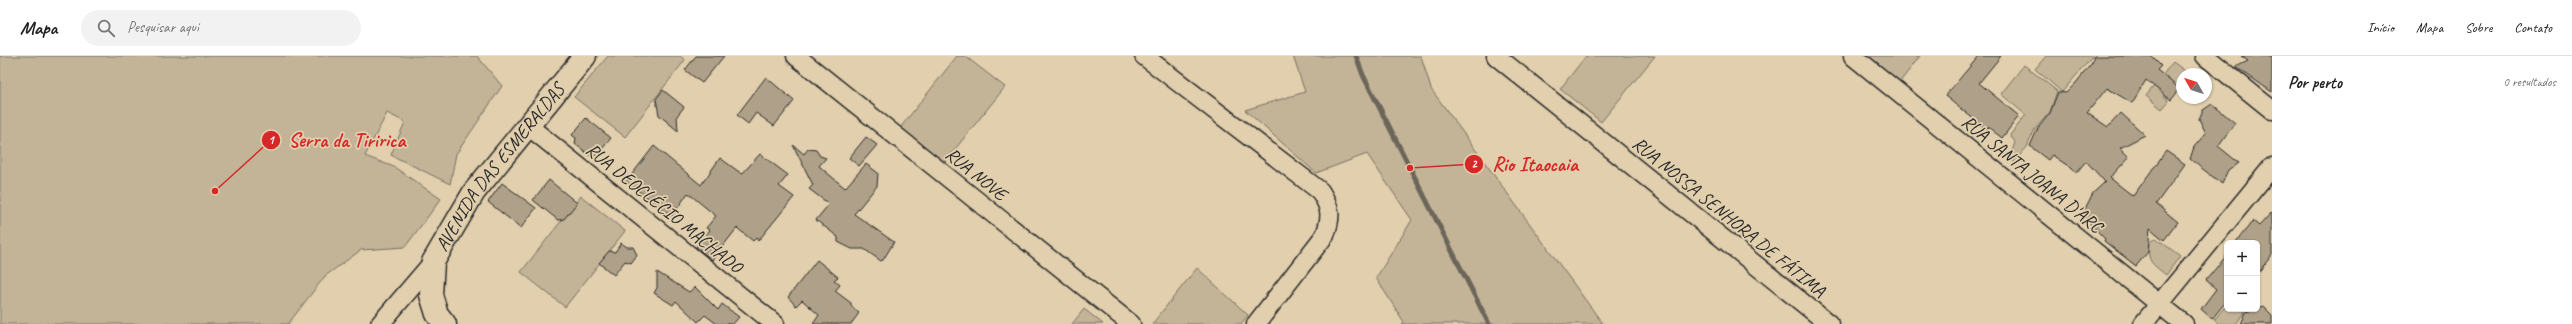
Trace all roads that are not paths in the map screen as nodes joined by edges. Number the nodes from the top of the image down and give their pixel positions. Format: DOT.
graph roads {
  1 [pos="585,56"];
  2 [pos="796,56"];
  3 [pos="1144,56"];
  4 [pos="1496,56"];
  5 [pos="1853,56"];
  6 [pos="2205,56"];
  7 [pos="2272,110"];
  8 [pos="527,125"];
  9 [pos="2272,167"];
  10 [pos="433,262"];
  11 [pos="2159,304"];
  12 [pos="380,324"];
  13 [pos="445,324"];
  14 [pos="775,324"];
  15 [pos="1131,324"];
  16 [pos="1256,324"];
  17 [pos="1829,324"];
  18 [pos="2143,324"];
  19 [pos="2184,324"];
  1 -- 8 [label="main road, AVENIDA DAS ESMERALDAS"];
  2 -- 15 [label="street, RUA NOVE"];
  3 -- 16 [label="street"];
  4 -- 17 [label="street, RUA NOSSA SENHORA DE FÁTIMA"];
  5 -- 11 [label="street, RUA SANTA JOANA D'ARC"];
  6 -- 7 [label="street"];
  8 -- 10 [label="main road, AVENIDA DAS ESMERALDAS"];
  8 -- 14 [label="street, RUA DEOCLÉCIO MACHADO"];
  9 -- 11 [label="street"];
  10 -- 12 [label="street"];
  10 -- 13 [label="main road"];
  11 -- 18 [label="street"];
  11 -- 19 [label="street, RUA SANTA JOANA D'ARC"];
}
